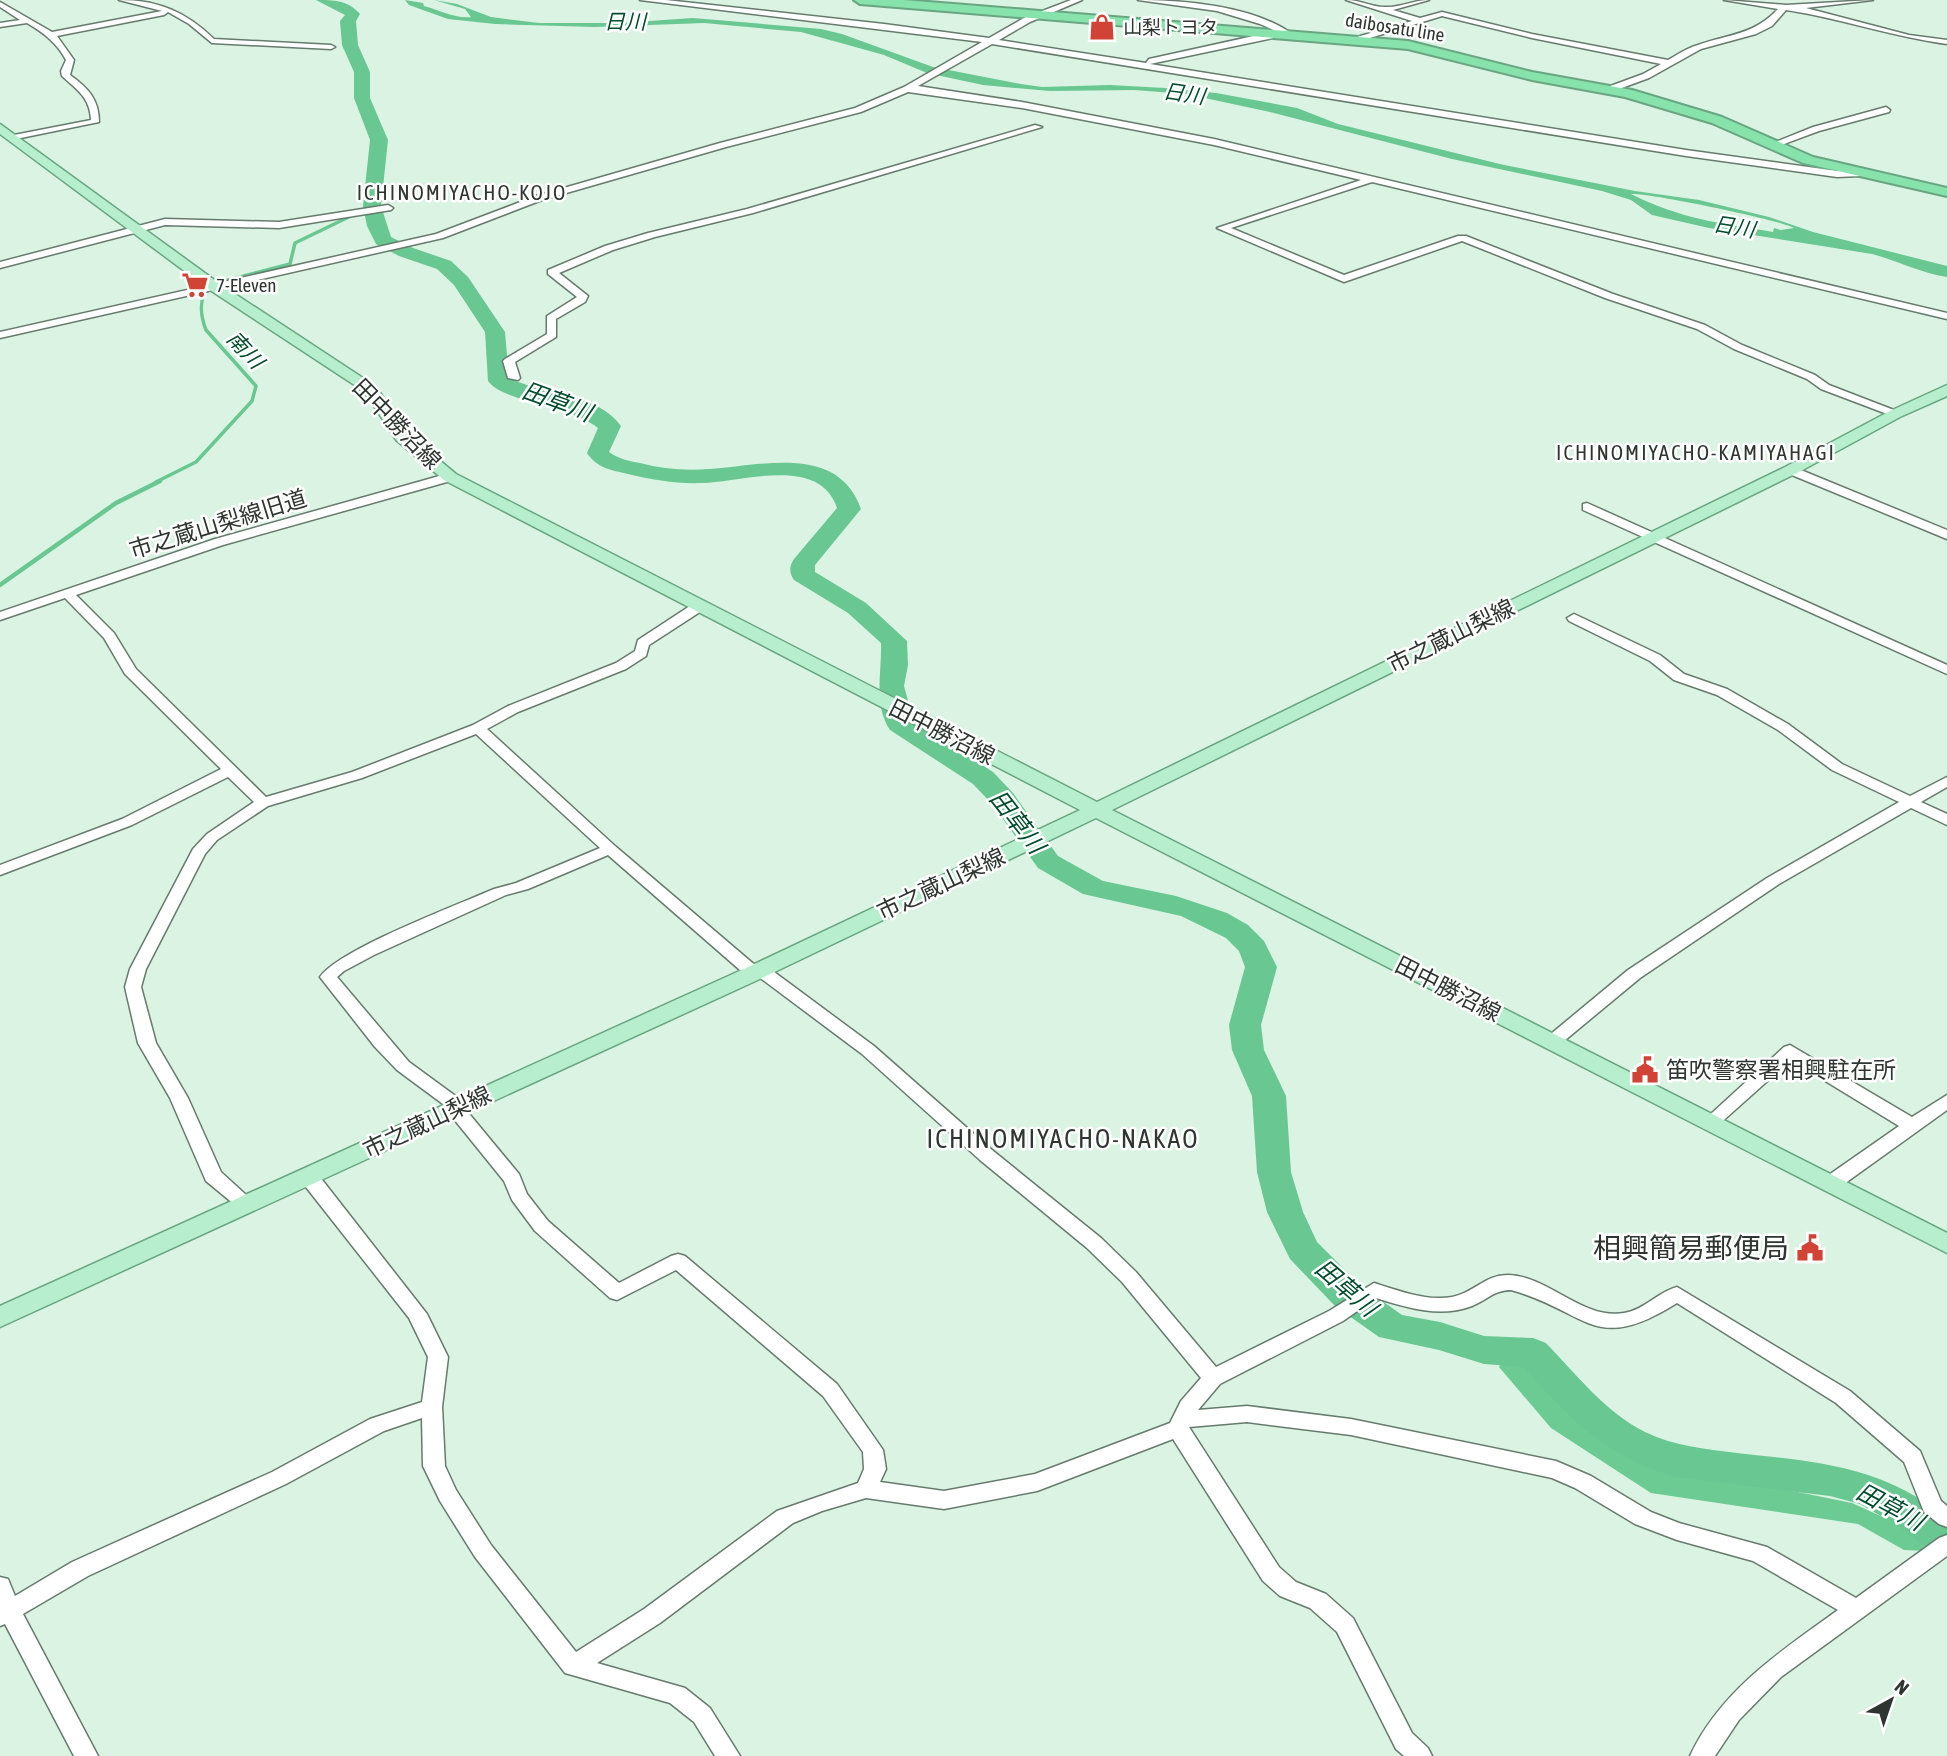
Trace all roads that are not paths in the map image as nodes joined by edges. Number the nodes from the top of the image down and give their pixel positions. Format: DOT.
graph roads {
  1 [pos="123,0"];
  2 [pos="644,0"];
  3 [pos="860,0"];
  4 [pos="1078,0"];
  5 [pos="1142,0"];
  6 [pos="1350,0"];
  7 [pos="1425,0"];
  8 [pos="1728,0"];
  9 [pos="1869,0"];
  10 [pos="3,3"];
  11 [pos="1784,8"];
  12 [pos="1381,10"];
  13 [pos="172,11"];
  14 [pos="1039,14"];
  15 [pos="1418,20"];
  16 [pos="27,21"];
  17 [pos="0,25"];
  18 [pos="1284,33"];
  19 [pos="50,36"];
  20 [pos="1360,39"];
  21 [pos="991,41"];
  22 [pos="1947,42"];
  23 [pos="331,47"];
  24 [pos="1115,61"];
  25 [pos="1668,62"];
  26 [pos="907,89"];
  27 [pos="1608,90"];
  28 [pos="1886,110"];
  29 [pos="1038,127"];
  30 [pos="0,128"];
  31 [pos="9,138"];
  32 [pos="1773,145"];
  33 [pos="1860,173"];
  34 [pos="1370,179"];
  35 [pos="1947,192"];
  36 [pos="388,208"];
  37 [pos="138,229"];
  38 [pos="0,265"];
  39 [pos="209,286"];
  40 [pos="1947,316"];
  41 [pos="0,335"];
  42 [pos="514,378"];
  43 [pos="1947,390"];
  44 [pos="1895,414"];
  45 [pos="1791,470"];
  46 [pos="450,477"];
  47 [pos="1587,507"];
  48 [pos="1947,535"];
  49 [pos="1653,536"];
  50 [pos="68,594"];
  51 [pos="698,607"];
  52 [pos="0,616"];
  53 [pos="1574,618"];
  54 [pos="1947,670"];
  55 [pos="478,728"];
  56 [pos="229,771"];
  57 [pos="1947,781"];
  58 [pos="264,803"];
  59 [pos="1912,803"];
  60 [pos="1097,810"];
  61 [pos="1947,820"];
  62 [pos="610,849"];
  63 [pos="0,870"];
  64 [pos="757,971"];
  65 [pos="1552,1042"];
  66 [pos="1947,1101"];
  67 [pos="457,1108"];
  68 [pos="1710,1123"];
  69 [pos="1913,1126"];
  70 [pos="309,1177"];
  71 [pos="1830,1184"];
  72 [pos="247,1204"];
  73 [pos="1947,1244"];
  74 [pos="0,1317"];
  75 [pos="1213,1378"];
  76 [pos="432,1408"];
  77 [pos="1179,1424"];
  78 [pos="866,1489"];
  79 [pos="1947,1518"];
  80 [pos="1947,1544"];
  81 [pos="0,1586"];
  82 [pos="1857,1610"];
  83 [pos="5,1613"];
  84 [pos="573,1666"];
  85 [pos="86,1756"];
  86 [pos="728,1756"];
  87 [pos="1420,1756"];
  88 [pos="1702,1756"];
  1 -- 13 [label="street"];
  2 -- 21 [label="street"];
  3 -- 14 [label="highway, daibosatu line"];
  4 -- 14 [label="street"];
  5 -- 18 [label="street"];
  6 -- 12 [label="street"];
  7 -- 12 [label="street"];
  8 -- 11 [label="street"];
  9 -- 11 [label="street"];
  10 -- 16 [label="street"];
  11 -- 22 [label="street"];
  11 -- 25 [label="street"];
  12 -- 15 [label="street"];
  13 -- 19 [label="street"];
  13 -- 23 [label="street"];
  14 -- 18 [label="highway, daibosatu line"];
  14 -- 21 [label="street"];
  15 -- 20 [label="street"];
  15 -- 25 [label="street"];
  16 -- 17 [label="street"];
  16 -- 19 [label="street"];
  18 -- 20 [label="highway, daibosatu line"];
  18 -- 24 [label="street"];
  19 -- 31 [label="street"];
  20 -- 27 [label="highway, daibosatu line"];
  21 -- 24 [label="street"];
  21 -- 26 [label="street"];
  24 -- 33 [label="street"];
  25 -- 27 [label="street"];
  26 -- 34 [label="street"];
  26 -- 39 [label="street"];
  27 -- 32 [label="highway, daibosatu line"];
  28 -- 32 [label="street"];
  29 -- 42 [label="street"];
  30 -- 31 [label="main road, 田中勝沼線"];
  31 -- 37 [label="main road, 田中勝沼線"];
  32 -- 33 [label="highway, daibosatu line"];
  33 -- 35 [label="highway, daibosatu line"];
  34 -- 40 [label="street"];
  34 -- 44 [label="street"];
  36 -- 37 [label="street"];
  37 -- 38 [label="street"];
  37 -- 39 [label="main road, 田中勝沼線"];
  39 -- 41 [label="street"];
  39 -- 46 [label="main road, 田中勝沼線"];
  43 -- 44 [label="main road, 市之蔵山梨線"];
  44 -- 45 [label="main road, 市之蔵山梨線"];
  45 -- 48 [label="street"];
  45 -- 49 [label="main road, 市之蔵山梨線"];
  46 -- 50 [label="street, 市之蔵山梨線旧道"];
  46 -- 51 [label="main road, 田中勝沼線"];
  47 -- 49 [label="street"];
  49 -- 54 [label="street"];
  49 -- 60 [label="main road, 市之蔵山梨線"];
  50 -- 52 [label="street, 市之蔵山梨線旧道"];
  50 -- 56 [label="street"];
  51 -- 55 [label="street"];
  51 -- 60 [label="main road, 田中勝沼線"];
  53 -- 59 [label="street"];
  55 -- 58 [label="street"];
  55 -- 62 [label="street"];
  56 -- 58 [label="street"];
  56 -- 63 [label="street"];
  57 -- 59 [label="street"];
  58 -- 72 [label="street"];
  59 -- 61 [label="street"];
  59 -- 65 [label="street"];
  60 -- 64 [label="main road, 市之蔵山梨線"];
  60 -- 65 [label="main road, 田中勝沼線"];
  62 -- 64 [label="street"];
  62 -- 67 [label="street"];
  64 -- 67 [label="main road, 市之蔵山梨線"];
  64 -- 75 [label="street"];
  65 -- 68 [label="main road, 田中勝沼線"];
  66 -- 69 [label="street"];
  67 -- 70 [label="main road, 市之蔵山梨線"];
  67 -- 78 [label="street"];
  68 -- 69 [label="street"];
  68 -- 71 [label="main road, 田中勝沼線"];
  69 -- 71 [label="street"];
  70 -- 72 [label="main road, 市之蔵山梨線"];
  70 -- 76 [label="street"];
  71 -- 73 [label="main road, 田中勝沼線"];
  72 -- 74 [label="main road, 市之蔵山梨線"];
  75 -- 77 [label="street"];
  75 -- 79 [label="street"];
  76 -- 83 [label="street"];
  76 -- 84 [label="street"];
  77 -- 78 [label="street"];
  77 -- 82 [label="street"];
  77 -- 87 [label="street"];
  78 -- 84 [label="street"];
  80 -- 82 [label="street"];
  81 -- 83 [label="street"];
  82 -- 88 [label="street"];
  83 -- 85 [label="street"];
  84 -- 86 [label="street"];
}
